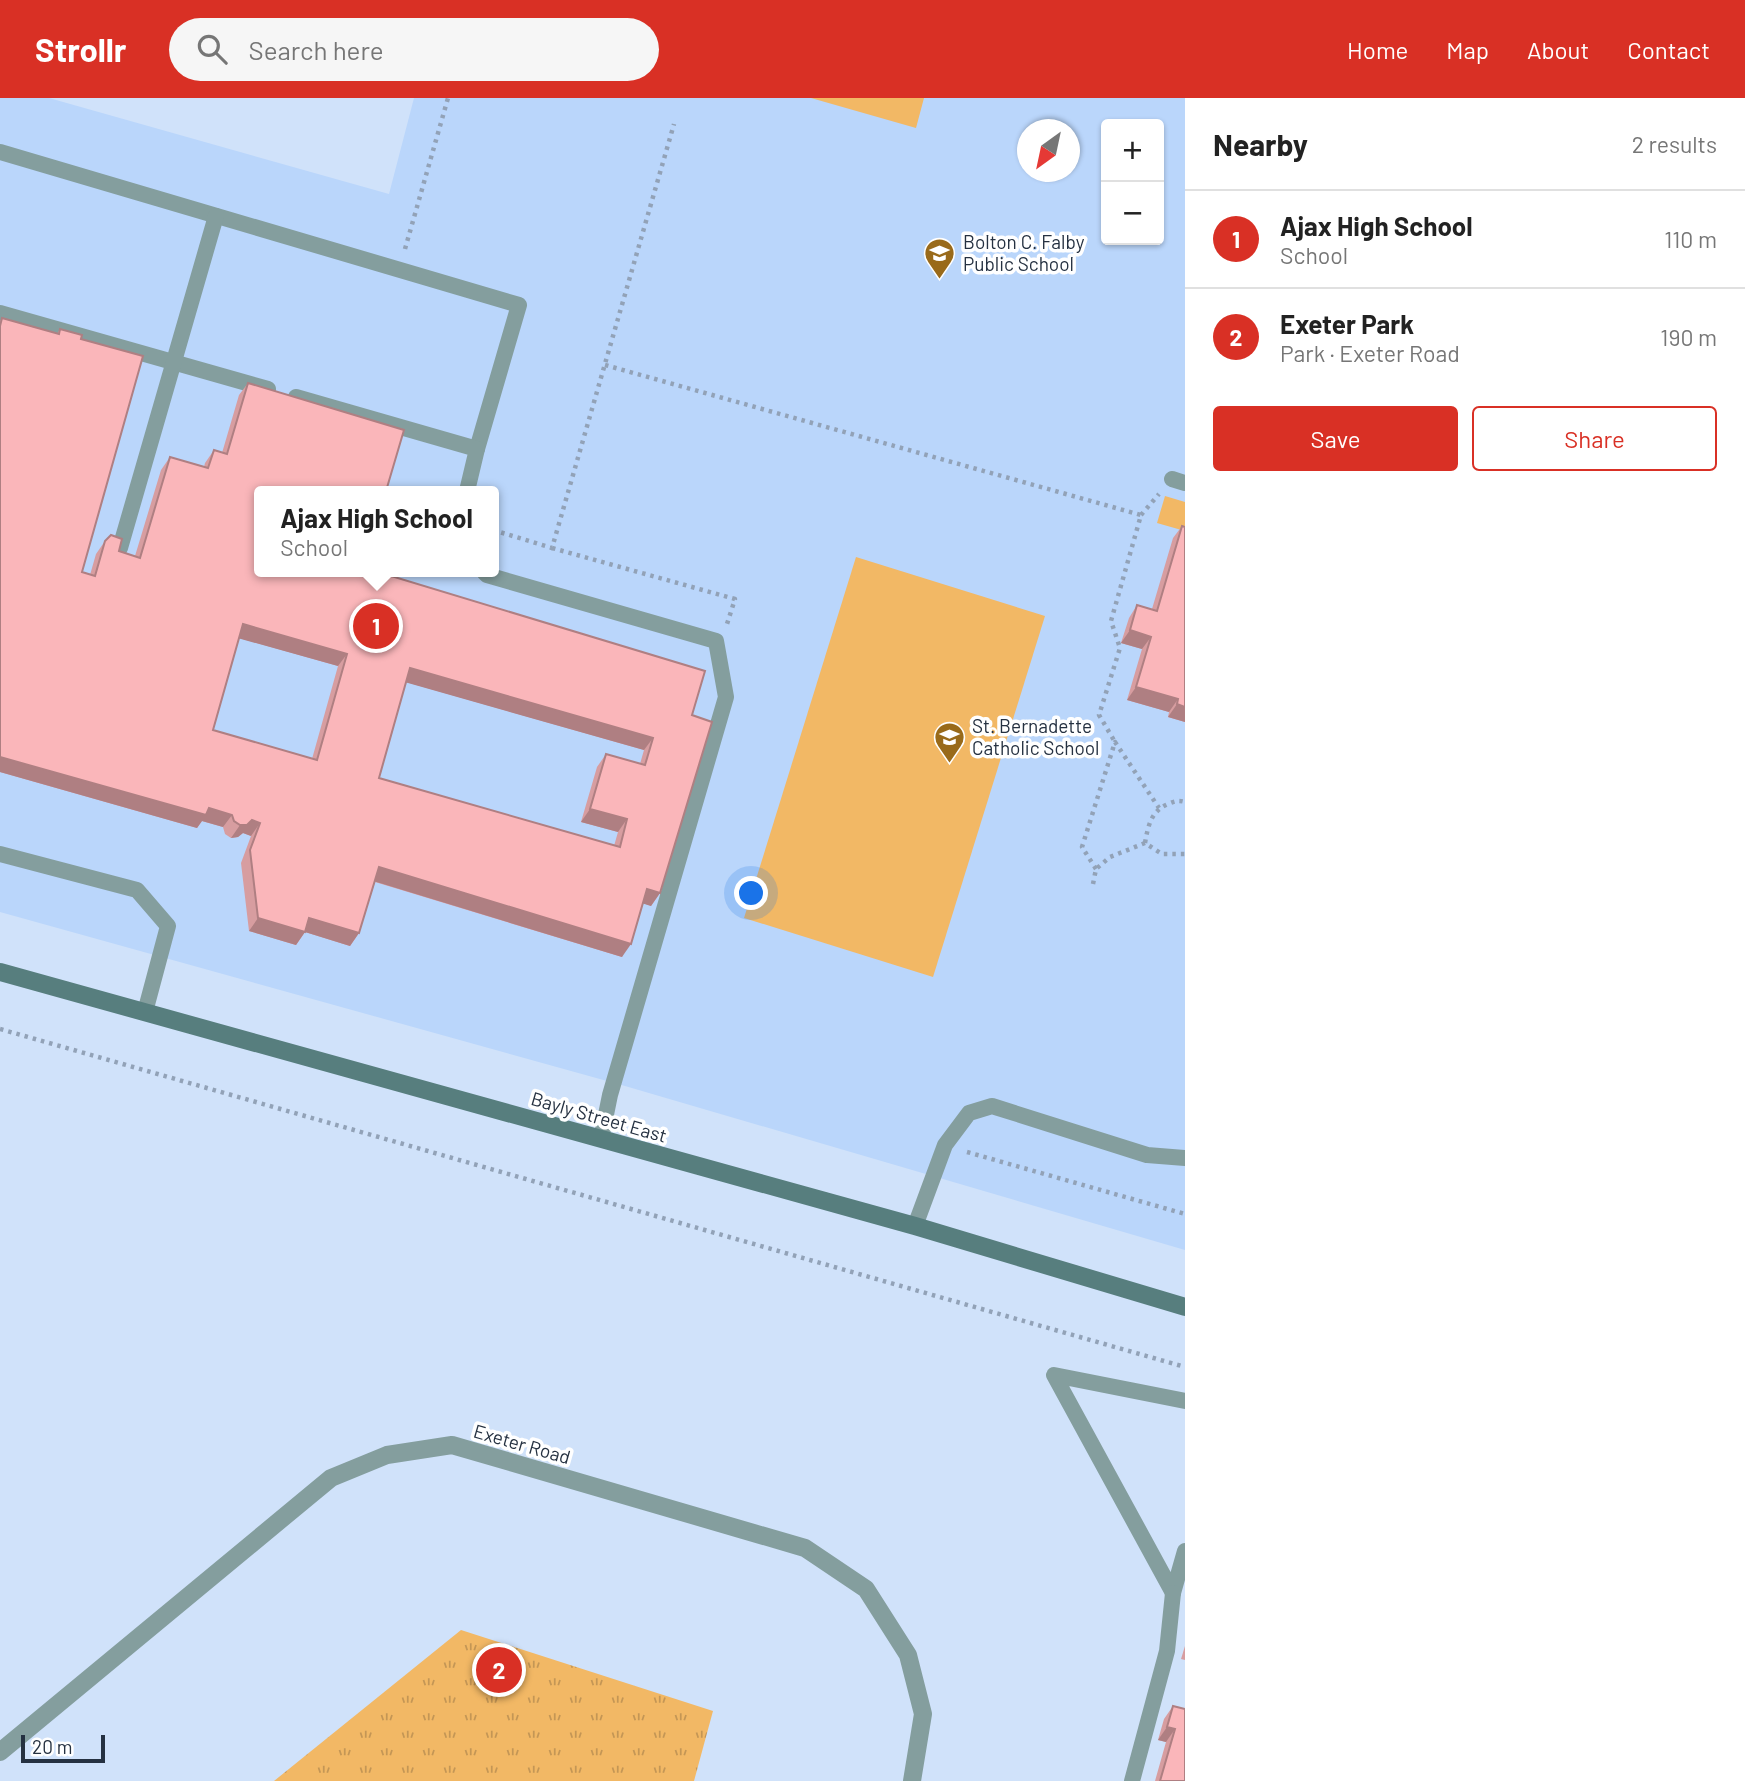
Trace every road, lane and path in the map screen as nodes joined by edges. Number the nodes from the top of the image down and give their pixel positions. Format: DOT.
graph roads {
  1 [pos="448,98"];
  2 [pos="674,124"];
  3 [pos="0,152"];
  4 [pos="216,216"];
  5 [pos="399,270"];
  6 [pos="0,313"];
  7 [pos="175,363"];
  8 [pos="605,365"];
  9 [pos="477,449"];
  10 [pos="468,486"];
  11 [pos="499,532"];
  12 [pos="120,548"];
  13 [pos="552,548"];
  14 [pos="493,577"];
  15 [pos="716,641"];
  16 [pos="1115,742"];
  17 [pos="1185,802"];
  18 [pos="1159,808"];
  19 [pos="1145,843"];
  20 [pos="0,854"];
  21 [pos="1185,854"];
  22 [pos="1096,869"];
  23 [pos="1093,884"];
  24 [pos="0,972"];
  25 [pos="145,1012"];
  26 [pos="0,1029"];
  27 [pos="601,1139"];
  28 [pos="945,1145"];
  29 [pos="1185,1158"];
  30 [pos="1185,1214"];
  31 [pos="915,1226"];
  32 [pos="1185,1307"];
  33 [pos="1185,1367"];
  34 [pos="1185,1401"];
  35 [pos="1185,1551"];
  36 [pos="1173,1593"];
  37 [pos="0,1752"];
  38 [pos="912,1781"];
  39 [pos="1132,1781"];
  1 -- 5 [label="path"];
  2 -- 8 [label="path"];
  3 -- 4 [label="lane"];
  4 -- 5 [label="lane"];
  4 -- 7 [label="lane"];
  5 -- 9 [label="lane"];
  6 -- 7 [label="lane"];
  7 -- 9 [label="lane"];
  7 -- 12 [label="lane"];
  8 -- 13 [label="path"];
  8 -- 16 [label="path"];
  9 -- 10 [label="lane"];
  11 -- 13 [label="path"];
  13 -- 15 [label="path"];
  14 -- 15 [label="lane"];
  15 -- 27 [label="lane"];
  16 -- 18 [label="path"];
  16 -- 22 [label="path"];
  17 -- 18 [label="path"];
  18 -- 19 [label="path"];
  19 -- 21 [label="path"];
  19 -- 22 [label="path"];
  20 -- 25 [label="lane"];
  22 -- 23 [label="path"];
  24 -- 25 [label="main road, Bayly Street East"];
  25 -- 27 [label="main road, Bayly Street East"];
  26 -- 33 [label="path"];
  27 -- 31 [label="main road, Bayly Street East"];
  28 -- 29 [label="lane"];
  28 -- 30 [label="path"];
  28 -- 31 [label="lane"];
  31 -- 32 [label="main road, Bayly Street East"];
  34 -- 36 [label="lane"];
  35 -- 36 [label="lane"];
  36 -- 39 [label="lane"];
  37 -- 38 [label="street, Exeter Road"];
}
